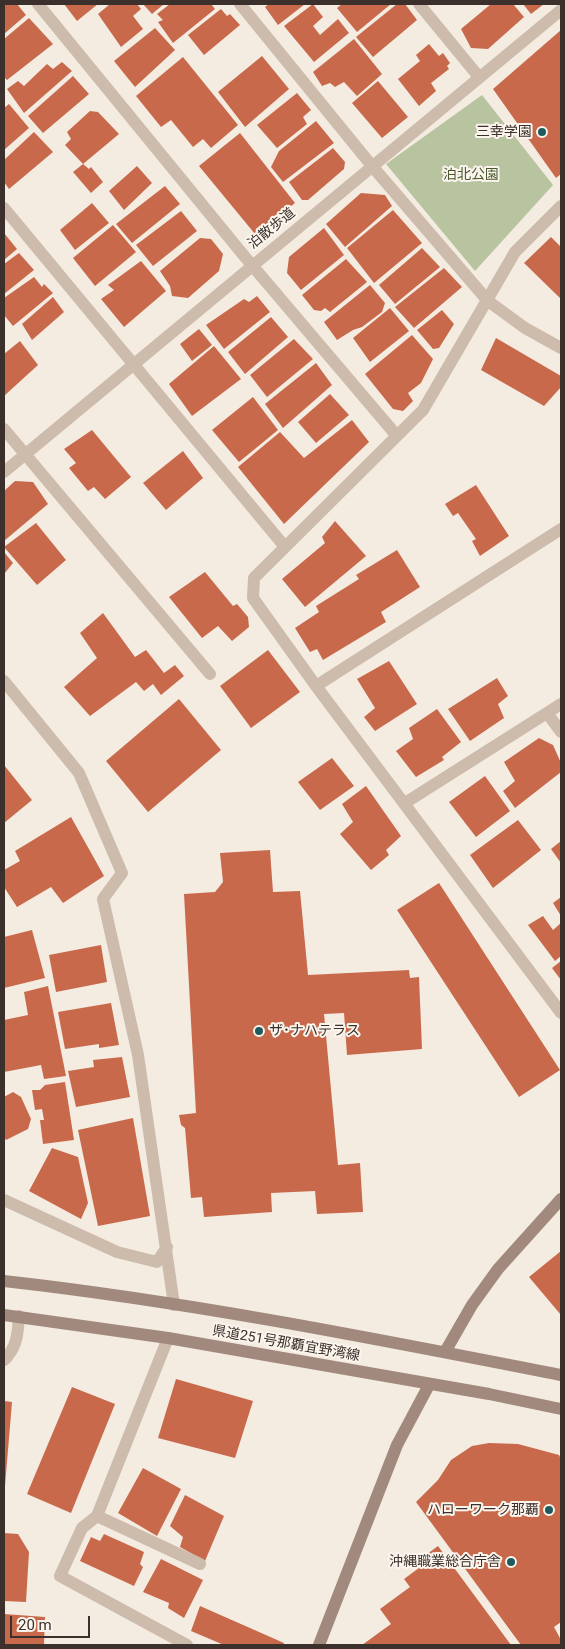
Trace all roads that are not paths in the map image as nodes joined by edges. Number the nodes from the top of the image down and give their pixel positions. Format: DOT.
graph roads {
  1 [pos="38,4"];
  2 [pos="240,4"];
  3 [pos="419,4"];
  4 [pos="561,10"];
  5 [pos="479,78"];
  6 [pos="372,166"];
  7 [pos="561,206"];
  8 [pos="4,208"];
  9 [pos="252,265"];
  10 [pos="488,301"];
  11 [pos="561,348"];
  12 [pos="132,364"];
  13 [pos="4,429"];
  14 [pos="397,436"];
  15 [pos="25,454"];
  16 [pos="4,472"];
  17 [pos="561,530"];
  18 [pos="286,547"];
  19 [pos="210,674"];
  20 [pos="4,681"];
  21 [pos="316,686"];
  22 [pos="561,704"];
  23 [pos="547,713"];
  24 [pos="561,732"];
  25 [pos="405,803"];
  26 [pos="561,1013"];
  27 [pos="561,1199"];
  28 [pos="4,1200"];
  29 [pos="167,1247"];
  30 [pos="4,1281"];
  31 [pos="174,1305"];
  32 [pos="4,1315"];
  33 [pos="19,1316"];
  34 [pos="168,1338"];
  35 [pos="445,1352"];
  36 [pos="4,1360"];
  37 [pos="561,1375"];
  38 [pos="429,1385"];
  39 [pos="561,1409"];
  40 [pos="98,1516"];
  41 [pos="200,1564"];
  42 [pos="321,1644"];
  43 [pos="187,1645"];
  1 -- 9 [label="street"];
  2 -- 6 [label="street"];
  3 -- 5 [label="street"];
  4 -- 5 [label="street, 泊散歩道"];
  5 -- 6 [label="street, 泊散歩道"];
  6 -- 9 [label="street, 泊散歩道"];
  6 -- 10 [label="street"];
  7 -- 10 [label="street"];
  8 -- 12 [label="street"];
  9 -- 12 [label="street, 泊散歩道"];
  9 -- 14 [label="street"];
  10 -- 11 [label="street"];
  10 -- 14 [label="street"];
  12 -- 15 [label="street, 泊散歩道"];
  12 -- 18 [label="street"];
  13 -- 15 [label="street"];
  14 -- 18 [label="street"];
  15 -- 16 [label="street, 泊散歩道"];
  15 -- 19 [label="street"];
  17 -- 21 [label="street"];
  18 -- 21 [label="street"];
  20 -- 29 [label="street"];
  21 -- 25 [label="street"];
  22 -- 23 [label="street"];
  23 -- 24 [label="street"];
  23 -- 25 [label="street"];
  25 -- 26 [label="street"];
  27 -- 35 [label="main road"];
  28 -- 29 [label="street"];
  29 -- 31 [label="street"];
  30 -- 31 [label="main road, 県道251号那覇宜野湾線"];
  31 -- 35 [label="main road, 県道251号那覇宜野湾線"];
  32 -- 33 [label="main road, 県道251号那覇宜野湾線"];
  33 -- 34 [label="main road, 県道251号那覇宜野湾線"];
  33 -- 36 [label="street"];
  34 -- 38 [label="main road, 県道251号那覇宜野湾線"];
  34 -- 40 [label="street"];
  35 -- 37 [label="main road, 県道251号那覇宜野湾線"];
  38 -- 39 [label="main road, 県道251号那覇宜野湾線"];
  38 -- 42 [label="main road"];
  40 -- 41 [label="street"];
  40 -- 43 [label="street"];
}
